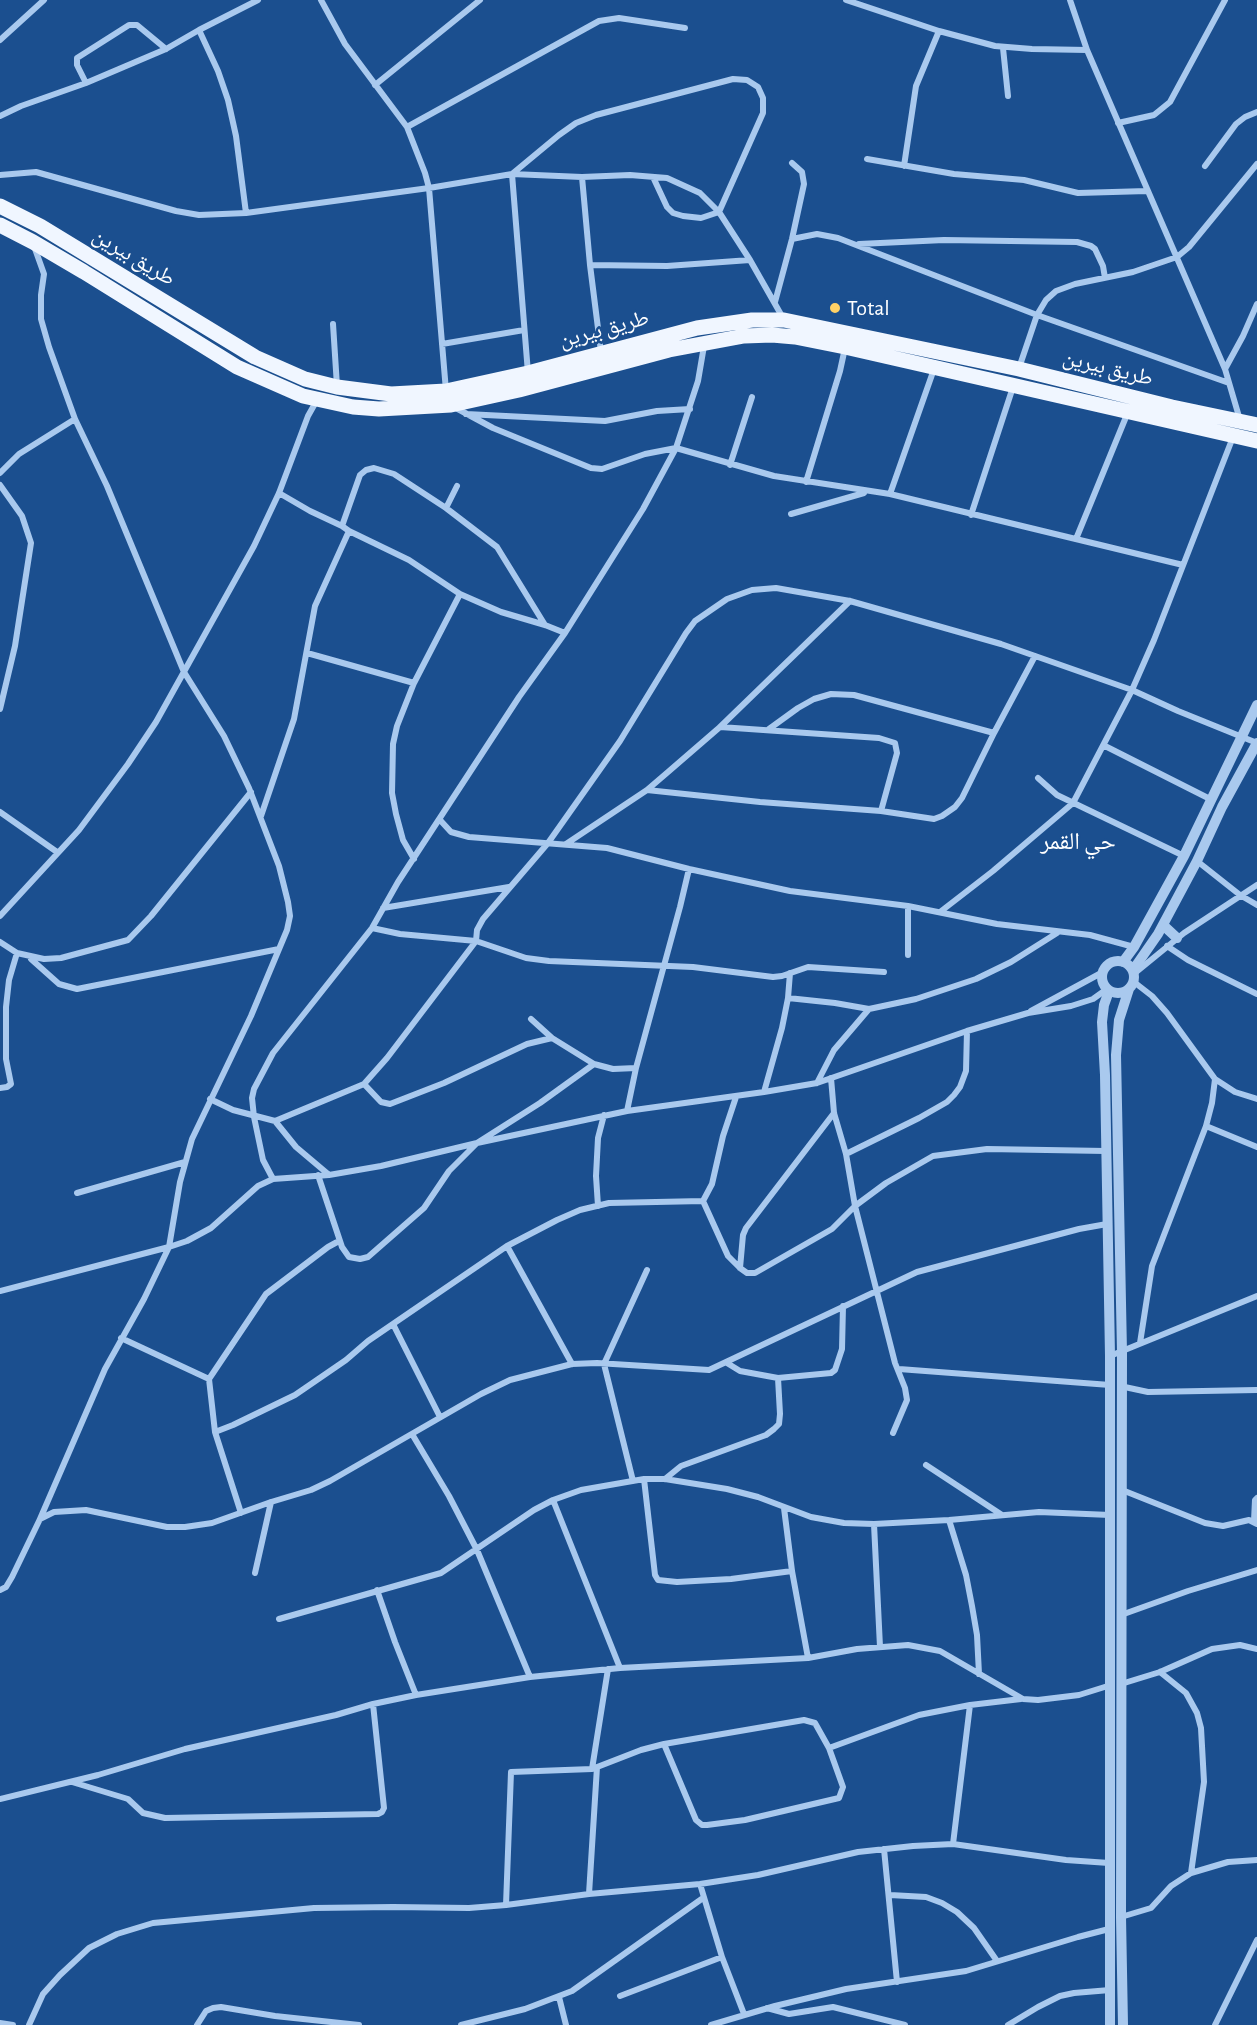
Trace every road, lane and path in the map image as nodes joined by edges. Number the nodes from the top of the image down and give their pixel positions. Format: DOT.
graph roads {
  1 [pos="44,0"];
  2 [pos="258,0"];
  3 [pos="321,0"];
  4 [pos="480,0"];
  5 [pos="846,0"];
  6 [pos="1070,0"];
  7 [pos="1225,0"];
  8 [pos="685,28"];
  9 [pos="199,30"];
  10 [pos="939,31"];
  11 [pos="0,40"];
  12 [pos="1003,48"];
  13 [pos="166,49"];
  14 [pos="1087,50"];
  15 [pos="86,83"];
  16 [pos="375,85"];
  17 [pos="1008,96"];
  18 [pos="1257,112"];
  19 [pos="0,116"];
  20 [pos="1118,123"];
  21 [pos="406,127"];
  22 [pos="867,159"];
  23 [pos="792,163"];
  24 [pos="1257,165"];
  25 [pos="904,166"];
  26 [pos="1205,166"];
  27 [pos="512,174"];
  28 [pos="0,175"];
  29 [pos="582,177"];
  30 [pos="653,177"];
  31 [pos="429,188"];
  32 [pos="1147,191"];
  33 [pos="0,207"];
  34 [pos="246,213"];
  35 [pos="719,213"];
  36 [pos="0,225"];
  37 [pos="792,239"];
  38 [pos="33,242"];
  39 [pos="855,244"];
  40 [pos="1177,257"];
  41 [pos="750,260"];
  42 [pos="590,265"];
  43 [pos="1105,278"];
  44 [pos="775,302"];
  45 [pos="1257,304"];
  46 [pos="1037,315"];
  47 [pos="784,320"];
  48 [pos="333,324"];
  49 [pos="524,330"];
  50 [pos="705,342"];
  51 [pos="442,344"];
  52 [pos="845,347"];
  53 [pos="601,353"];
  54 [pos="934,369"];
  55 [pos="1019,369"];
  56 [pos="1225,369"];
  57 [pos="528,373"];
  58 [pos="1229,383"];
  59 [pos="1014,385"];
  60 [pos="337,387"];
  61 [pos="752,397"];
  62 [pos="1132,397"];
  63 [pos="310,398"];
  64 [pos="448,398"];
  65 [pos="690,409"];
  66 [pos="1128,413"];
  67 [pos="465,414"];
  68 [pos="308,416"];
  69 [pos="75,419"];
  70 [pos="1240,421"];
  71 [pos="1257,425"];
  72 [pos="1233,437"];
  73 [pos="1257,441"];
  74 [pos="676,448"];
  75 [pos="730,465"];
  76 [pos="0,473"];
  77 [pos="806,482"];
  78 [pos="0,485"];
  79 [pos="457,486"];
  80 [pos="868,492"];
  81 [pos="279,493"];
  82 [pos="890,495"];
  83 [pos="446,508"];
  84 [pos="791,514"];
  85 [pos="971,515"];
  86 [pos="342,526"];
  87 [pos="349,531"];
  88 [pos="1076,539"];
  89 [pos="1183,565"];
  90 [pos="460,594"];
  91 [pos="850,601"];
  92 [pos="545,624"];
  93 [pos="565,633"];
  94 [pos="307,653"];
  95 [pos="1035,656"];
  96 [pos="184,672"];
  97 [pos="414,683"];
  98 [pos="1132,690"];
  99 [pos="2,694"];
  100 [pos="1257,705"];
  101 [pos="0,709"];
  102 [pos="720,727"];
  103 [pos="768,730"];
  104 [pos="994,733"];
  105 [pos="1243,736"];
  106 [pos="1257,743"];
  107 [pos="1105,746"];
  108 [pos="1038,778"];
  109 [pos="647,790"];
  110 [pos="250,792"];
  111 [pos="1212,800"];
  112 [pos="1073,803"];
  113 [pos="881,811"];
  114 [pos="0,813"];
  115 [pos="261,817"];
  116 [pos="440,820"];
  117 [pos="548,843"];
  118 [pos="566,844"];
  119 [pos="57,852"];
  120 [pos="1185,856"];
  121 [pos="414,859"];
  122 [pos="1197,861"];
  123 [pos="688,868"];
  124 [pos="1257,885"];
  125 [pos="508,887"];
  126 [pos="1240,895"];
  127 [pos="1257,904"];
  128 [pos="908,906"];
  129 [pos="383,908"];
  130 [pos="940,912"];
  131 [pos="0,916"];
  132 [pos="1147,925"];
  133 [pos="372,928"];
  134 [pos="1160,930"];
  135 [pos="1057,932"];
  136 [pos="1177,938"];
  137 [pos="476,941"];
  138 [pos="0,942"];
  139 [pos="1167,946"];
  140 [pos="1134,947"];
  141 [pos="279,949"];
  142 [pos="17,953"];
  143 [pos="909,955"];
  144 [pos="29,956"];
  145 [pos="1124,962"];
  146 [pos="665,965"];
  147 [pos="884,972"];
  148 [pos="1103,972"];
  149 [pos="790,973"];
  150 [pos="1133,979"];
  151 [pos="1108,990"];
  152 [pos="1257,994"];
  153 [pos="788,998"];
  154 [pos="868,1009"];
  155 [pos="1028,1013"];
  156 [pos="531,1019"];
  157 [pos="967,1031"];
  158 [pos="552,1038"];
  159 [pos="594,1064"];
  160 [pos="636,1068"];
  161 [pos="831,1078"];
  162 [pos="1215,1079"];
  163 [pos="817,1083"];
  164 [pos="364,1084"];
  165 [pos="0,1088"];
  166 [pos="764,1092"];
  167 [pos="736,1097"];
  168 [pos="210,1099"];
  169 [pos="1257,1099"];
  170 [pos="627,1111"];
  171 [pos="834,1113"];
  172 [pos="604,1115"];
  173 [pos="254,1117"];
  174 [pos="274,1121"];
  175 [pos="1206,1126"];
  176 [pos="477,1143"];
  177 [pos="1257,1147"];
  178 [pos="1106,1151"];
  179 [pos="846,1154"];
  180 [pos="185,1162"];
  181 [pos="329,1174"];
  182 [pos="318,1175"];
  183 [pos="273,1179"];
  184 [pos="77,1193"];
  185 [pos="703,1201"];
  186 [pos="598,1206"];
  187 [pos="855,1206"];
  188 [pos="1107,1224"];
  189 [pos="339,1241"];
  190 [pos="507,1246"];
  191 [pos="169,1247"];
  192 [pos="740,1268"];
  193 [pos="647,1270"];
  194 [pos="0,1291"];
  195 [pos="877,1291"];
  196 [pos="1257,1296"];
  197 [pos="843,1305"];
  198 [pos="393,1324"];
  199 [pos="121,1338"];
  200 [pos="1140,1343"];
  201 [pos="1122,1352"];
  202 [pos="1110,1356"];
  203 [pos="727,1363"];
  204 [pos="572,1364"];
  205 [pos="604,1364"];
  206 [pos="898,1369"];
  207 [pos="778,1378"];
  208 [pos="209,1379"];
  209 [pos="1116,1386"];
  210 [pos="1257,1390"];
  211 [pos="440,1417"];
  212 [pos="215,1432"];
  213 [pos="893,1433"];
  214 [pos="412,1434"];
  215 [pos="926,1465"];
  216 [pos="644,1479"];
  217 [pos="665,1479"];
  218 [pos="633,1481"];
  219 [pos="1121,1490"];
  220 [pos="1257,1498"];
  221 [pos="554,1500"];
  222 [pos="271,1502"];
  223 [pos="784,1508"];
  224 [pos="241,1513"];
  225 [pos="1002,1515"];
  226 [pos="1110,1515"];
  227 [pos="40,1518"];
  228 [pos="950,1520"];
  229 [pos="1256,1522"];
  230 [pos="874,1524"];
  231 [pos="477,1550"];
  232 [pos="1257,1570"];
  233 [pos="792,1571"];
  234 [pos="255,1573"];
  235 [pos="0,1590"];
  236 [pos="377,1590"];
  237 [pos="1121,1615"];
  238 [pos="279,1619"];
  239 [pos="880,1647"];
  240 [pos="1257,1649"];
  241 [pos="808,1658"];
  242 [pos="620,1668"];
  243 [pos="608,1669"];
  244 [pos="1160,1672"];
  245 [pos="979,1674"];
  246 [pos="530,1677"];
  247 [pos="1121,1684"];
  248 [pos="1109,1686"];
  249 [pos="416,1695"];
  250 [pos="1023,1699"];
  251 [pos="373,1704"];
  252 [pos="970,1705"];
  253 [pos="664,1744"];
  254 [pos="829,1748"];
  255 [pos="594,1768"];
  256 [pos="72,1782"];
  257 [pos="0,1799"];
  258 [pos="953,1844"];
  259 [pos="884,1849"];
  260 [pos="1257,1860"];
  261 [pos="1109,1863"];
  262 [pos="1191,1873"];
  263 [pos="700,1884"];
  264 [pos="589,1894"];
  265 [pos="890,1895"];
  266 [pos="703,1898"];
  267 [pos="506,1905"];
  268 [pos="1121,1917"];
  269 [pos="1108,1929"];
  270 [pos="1257,1940"];
  271 [pos="722,1957"];
  272 [pos="997,1961"];
  273 [pos="897,1982"];
  274 [pos="1110,1993"];
  275 [pos="1123,1995"];
  276 [pos="620,1996"];
  277 [pos="559,1997"];
  278 [pos="766,2008"];
  279 [pos="744,2014"];
  280 [pos="0,2022"];
  281 [pos="13,2025"];
  282 [pos="29,2025"];
  283 [pos="197,2025"];
  284 [pos="359,2025"];
  285 [pos="461,2025"];
  286 [pos="566,2025"];
  287 [pos="711,2025"];
  288 [pos="905,2025"];
  289 [pos="1008,2025"];
  290 [pos="1110,2025"];
  291 [pos="1123,2025"];
  292 [pos="1215,2025"];
  1 -- 11 [label="street"];
  2 -- 9 [label="street"];
  3 -- 16 [label="street"];
  4 -- 16 [label="street"];
  5 -- 10 [label="street"];
  6 -- 14 [label="street"];
  7 -- 20 [label="street"];
  8 -- 21 [label="street"];
  9 -- 13 [label="street"];
  9 -- 34 [label="street"];
  10 -- 12 [label="street"];
  10 -- 25 [label="street"];
  12 -- 14 [label="street"];
  12 -- 17 [label="street"];
  13 -- 15 [label="street"];
  13 -- 15 [label="street"];
  14 -- 20 [label="street"];
  15 -- 19 [label="street"];
  16 -- 21 [label="street"];
  18 -- 26 [label="street"];
  20 -- 32 [label="street"];
  21 -- 31 [label="street"];
  22 -- 25 [label="street"];
  23 -- 37 [label="street"];
  24 -- 40 [label="street"];
  25 -- 32 [label="street"];
  27 -- 29 [label="street"];
  27 -- 31 [label="street"];
  27 -- 35 [label="street"];
  27 -- 49 [label="street"];
  28 -- 34 [label="street"];
  29 -- 30 [label="street"];
  29 -- 42 [label="street"];
  30 -- 35 [label="street"];
  30 -- 35 [label="street"];
  31 -- 34 [label="street"];
  31 -- 51 [label="street"];
  32 -- 40 [label="street"];
  33 -- 60 [label="main road, طريق بيرين"];
  35 -- 41 [label="street"];
  36 -- 38 [label="main road, طريق بيرين"];
  37 -- 39 [label="street"];
  37 -- 44 [label="street"];
  38 -- 63 [label="main road, طريق بيرين"];
  38 -- 69 [label="street"];
  39 -- 43 [label="street"];
  39 -- 46 [label="street"];
  40 -- 43 [label="street"];
  40 -- 56 [label="street"];
  41 -- 42 [label="street"];
  41 -- 44 [label="street"];
  42 -- 53 [label="street"];
  43 -- 46 [label="street"];
  44 -- 47 [label="street"];
  45 -- 56 [label="street"];
  46 -- 55 [label="street"];
  46 -- 58 [label="street"];
  47 -- 53 [label="main road, طريق بيرين"];
  47 -- 55 [label="main road, طريق بيرين"];
  48 -- 60 [label="street"];
  49 -- 51 [label="street"];
  49 -- 57 [label="street"];
  50 -- 52 [label="main road, طريق بيرين"];
  50 -- 64 [label="main road, طريق بيرين"];
  50 -- 65 [label="street"];
  51 -- 64 [label="street"];
  52 -- 54 [label="main road, طريق بيرين"];
  52 -- 77 [label="street"];
  53 -- 57 [label="main road, طريق بيرين"];
  54 -- 59 [label="main road, طريق بيرين"];
  54 -- 82 [label="street"];
  55 -- 62 [label="main road, طريق بيرين"];
  56 -- 58 [label="street"];
  57 -- 64 [label="main road, طريق بيرين"];
  58 -- 70 [label="street"];
  59 -- 66 [label="main road, طريق بيرين"];
  59 -- 85 [label="street"];
  60 -- 64 [label="main road, طريق بيرين"];
  61 -- 75 [label="street"];
  62 -- 66 [label="street"];
  62 -- 70 [label="main road, طريق بيرين"];
  63 -- 64 [label="main road, طريق بيرين"];
  63 -- 68 [label="street"];
  63 -- 68 [label="street"];
  64 -- 67 [label="street"];
  65 -- 67 [label="street"];
  65 -- 74 [label="street"];
  66 -- 72 [label="main road, طريق بيرين"];
  66 -- 88 [label="street"];
  67 -- 74 [label="street"];
  68 -- 81 [label="street"];
  69 -- 76 [label="street"];
  69 -- 96 [label="street"];
  70 -- 71 [label="main road, طريق بيرين"];
  72 -- 73 [label="main road, طريق بيرين"];
  72 -- 89 [label="street"];
  74 -- 75 [label="street"];
  74 -- 93 [label="street"];
  75 -- 77 [label="street"];
  77 -- 80 [label="street"];
  78 -- 99 [label="street"];
  79 -- 83 [label="street"];
  80 -- 82 [label="street"];
  80 -- 84 [label="street"];
  81 -- 86 [label="street"];
  81 -- 96 [label="street"];
  82 -- 85 [label="street"];
  83 -- 86 [label="street"];
  83 -- 92 [label="street"];
  85 -- 88 [label="street"];
  86 -- 87 [label="street"];
  87 -- 90 [label="street"];
  87 -- 94 [label="street"];
  88 -- 89 [label="street"];
  89 -- 98 [label="street"];
  90 -- 92 [label="street"];
  90 -- 97 [label="street"];
  91 -- 95 [label="street"];
  91 -- 102 [label="street"];
  91 -- 117 [label="street"];
  92 -- 93 [label="street"];
  93 -- 116 [label="street"];
  94 -- 97 [label="street"];
  94 -- 115 [label="street"];
  95 -- 98 [label="street"];
  95 -- 104 [label="street"];
  96 -- 110 [label="street"];
  96 -- 119 [label="street"];
  97 -- 121 [label="street"];
  98 -- 105 [label="street"];
  98 -- 107 [label="street"];
  99 -- 101 [label="street"];
  100 -- 105 [label="street"];
  102 -- 103 [label="street"];
  102 -- 109 [label="street"];
  103 -- 104 [label="street"];
  103 -- 113 [label="street"];
  104 -- 113 [label="street"];
  105 -- 106 [label="street"];
  105 -- 111 [label="street"];
  106 -- 122 [label="street"];
  107 -- 111 [label="street"];
  107 -- 112 [label="street"];
  108 -- 112 [label="street"];
  109 -- 113 [label="street"];
  109 -- 118 [label="street"];
  110 -- 115 [label="street"];
  110 -- 144 [label="street"];
  111 -- 120 [label="street"];
  112 -- 120 [label="street"];
  112 -- 130 [label="street"];
  114 -- 119 [label="street"];
  115 -- 141 [label="street"];
  116 -- 117 [label="street"];
  116 -- 121 [label="street"];
  117 -- 118 [label="street"];
  117 -- 125 [label="street"];
  118 -- 123 [label="street"];
  119 -- 131 [label="street"];
  120 -- 132 [label="street"];
  121 -- 129 [label="street"];
  122 -- 126 [label="street"];
  122 -- 134 [label="street"];
  123 -- 128 [label="street"];
  123 -- 146 [label="street"];
  124 -- 126 [label="street"];
  125 -- 129 [label="street"];
  125 -- 137 [label="street"];
  126 -- 127 [label="street"];
  126 -- 136 [label="street"];
  128 -- 130 [label="street"];
  128 -- 143 [label="street"];
  129 -- 133 [label="street"];
  130 -- 135 [label="street"];
  132 -- 134 [label="street"];
  132 -- 140 [label="street"];
  133 -- 137 [label="street"];
  133 -- 173 [label="street"];
  134 -- 136 [label="street"];
  134 -- 150 [label="street"];
  135 -- 140 [label="street"];
  135 -- 154 [label="street"];
  136 -- 139 [label="street"];
  137 -- 146 [label="street"];
  137 -- 164 [label="street"];
  138 -- 142 [label="street"];
  139 -- 150 [label="street"];
  139 -- 152 [label="street"];
  140 -- 145 [label="street"];
  141 -- 144 [label="street"];
  141 -- 168 [label="street"];
  142 -- 144 [label="street"];
  142 -- 165 [label="street"];
  145 -- 148 [label="street"];
  145 -- 150 [label="street"];
  146 -- 149 [label="street"];
  146 -- 160 [label="street"];
  147 -- 149 [label="street"];
  148 -- 151 [label="street"];
  148 -- 155 [label="street"];
  149 -- 153 [label="street"];
  150 -- 151 [label="street"];
  150 -- 162 [label="street"];
  150 -- 201 [label="street"];
  151 -- 155 [label="street"];
  151 -- 178 [label="street"];
  153 -- 154 [label="street"];
  153 -- 166 [label="street"];
  154 -- 163 [label="street"];
  155 -- 157 [label="street"];
  156 -- 158 [label="street"];
  157 -- 161 [label="street"];
  157 -- 179 [label="street"];
  158 -- 159 [label="street"];
  158 -- 164 [label="street"];
  159 -- 160 [label="street"];
  159 -- 176 [label="street"];
  160 -- 170 [label="street"];
  161 -- 163 [label="street"];
  161 -- 171 [label="street"];
  162 -- 169 [label="street"];
  162 -- 175 [label="street"];
  163 -- 166 [label="street"];
  164 -- 174 [label="street"];
  166 -- 167 [label="street"];
  167 -- 170 [label="street"];
  167 -- 185 [label="street"];
  168 -- 173 [label="street"];
  168 -- 180 [label="street"];
  170 -- 172 [label="street"];
  171 -- 179 [label="street"];
  171 -- 192 [label="street"];
  172 -- 176 [label="street"];
  172 -- 186 [label="street"];
  173 -- 174 [label="street"];
  173 -- 183 [label="street"];
  174 -- 181 [label="street"];
  175 -- 177 [label="street"];
  175 -- 200 [label="street"];
  176 -- 181 [label="street"];
  176 -- 189 [label="street"];
  178 -- 187 [label="street"];
  178 -- 188 [label="street"];
  179 -- 187 [label="street"];
  180 -- 184 [label="street"];
  180 -- 191 [label="street"];
  181 -- 182 [label="street"];
  182 -- 183 [label="street"];
  182 -- 189 [label="street"];
  183 -- 191 [label="street"];
  185 -- 186 [label="street"];
  185 -- 192 [label="street"];
  186 -- 190 [label="street"];
  187 -- 192 [label="street"];
  187 -- 195 [label="street"];
  188 -- 195 [label="street"];
  188 -- 202 [label="street"];
  189 -- 208 [label="street"];
  190 -- 198 [label="street"];
  190 -- 204 [label="street"];
  191 -- 194 [label="street"];
  191 -- 199 [label="street"];
  193 -- 205 [label="street"];
  195 -- 197 [label="street"];
  195 -- 206 [label="street"];
  196 -- 200 [label="street"];
  197 -- 203 [label="street"];
  197 -- 207 [label="street"];
  198 -- 211 [label="street"];
  198 -- 212 [label="street"];
  199 -- 208 [label="street"];
  199 -- 227 [label="street"];
  200 -- 201 [label="street"];
  201 -- 202 [label="street"];
  201 -- 209 [label="street"];
  202 -- 209 [label="street"];
  203 -- 205 [label="street"];
  203 -- 207 [label="street"];
  204 -- 205 [label="street"];
  204 -- 211 [label="street"];
  205 -- 218 [label="street"];
  206 -- 209 [label="street"];
  206 -- 213 [label="street"];
  207 -- 217 [label="street"];
  208 -- 212 [label="street"];
  209 -- 210 [label="street"];
  209 -- 219 [label="street"];
  209 -- 226 [label="street"];
  211 -- 214 [label="street"];
  212 -- 224 [label="street"];
  214 -- 222 [label="street"];
  214 -- 231 [label="street"];
  215 -- 225 [label="street"];
  216 -- 217 [label="street"];
  216 -- 218 [label="street"];
  216 -- 233 [label="street"];
  217 -- 223 [label="street"];
  218 -- 221 [label="street"];
  219 -- 229 [label="street"];
  219 -- 237 [label="street"];
  220 -- 229 [label="street"];
  221 -- 231 [label="street"];
  221 -- 242 [label="street"];
  222 -- 224 [label="street"];
  222 -- 234 [label="street"];
  223 -- 230 [label="street"];
  223 -- 233 [label="street"];
  224 -- 227 [label="street"];
  225 -- 226 [label="street"];
  225 -- 228 [label="street"];
  226 -- 248 [label="street"];
  227 -- 235 [label="street"];
  228 -- 230 [label="street"];
  228 -- 245 [label="street"];
  230 -- 239 [label="street"];
  231 -- 236 [label="street"];
  231 -- 246 [label="street"];
  232 -- 237 [label="street"];
  233 -- 241 [label="street"];
  236 -- 238 [label="street"];
  236 -- 249 [label="street"];
  237 -- 247 [label="street"];
  239 -- 241 [label="street"];
  239 -- 245 [label="street"];
  240 -- 244 [label="street"];
  241 -- 242 [label="street"];
  242 -- 243 [label="street"];
  243 -- 246 [label="street"];
  243 -- 255 [label="street"];
  244 -- 247 [label="street"];
  244 -- 262 [label="street"];
  245 -- 250 [label="street"];
  246 -- 249 [label="street"];
  247 -- 248 [label="street"];
  247 -- 268 [label="street"];
  248 -- 250 [label="street"];
  248 -- 261 [label="street"];
  249 -- 251 [label="street"];
  250 -- 252 [label="street"];
  251 -- 256 [label="street"];
  251 -- 256 [label="street"];
  252 -- 254 [label="street"];
  252 -- 258 [label="street"];
  253 -- 254 [label="street"];
  253 -- 254 [label="street"];
  253 -- 255 [label="street"];
  255 -- 264 [label="street"];
  255 -- 267 [label="street"];
  256 -- 257 [label="street"];
  258 -- 259 [label="street"];
  258 -- 261 [label="street"];
  259 -- 263 [label="street"];
  259 -- 265 [label="street"];
  260 -- 262 [label="street"];
  261 -- 269 [label="street"];
  262 -- 268 [label="street"];
  263 -- 264 [label="street"];
  263 -- 266 [label="street"];
  264 -- 267 [label="street"];
  265 -- 272 [label="street"];
  265 -- 273 [label="street"];
  266 -- 271 [label="street"];
  266 -- 277 [label="street"];
  267 -- 282 [label="street"];
  268 -- 275 [label="street"];
  269 -- 272 [label="street"];
  269 -- 274 [label="street"];
  270 -- 292 [label="street"];
  271 -- 276 [label="street"];
  271 -- 279 [label="street"];
  272 -- 273 [label="street"];
  273 -- 278 [label="street"];
  274 -- 275 [label="street"];
  274 -- 289 [label="street"];
  274 -- 290 [label="street"];
  275 -- 291 [label="street"];
  277 -- 285 [label="street"];
  277 -- 286 [label="street"];
  278 -- 279 [label="street"];
  278 -- 288 [label="street"];
  279 -- 287 [label="street"];
  280 -- 281 [label="street"];
  283 -- 284 [label="street"];
}
